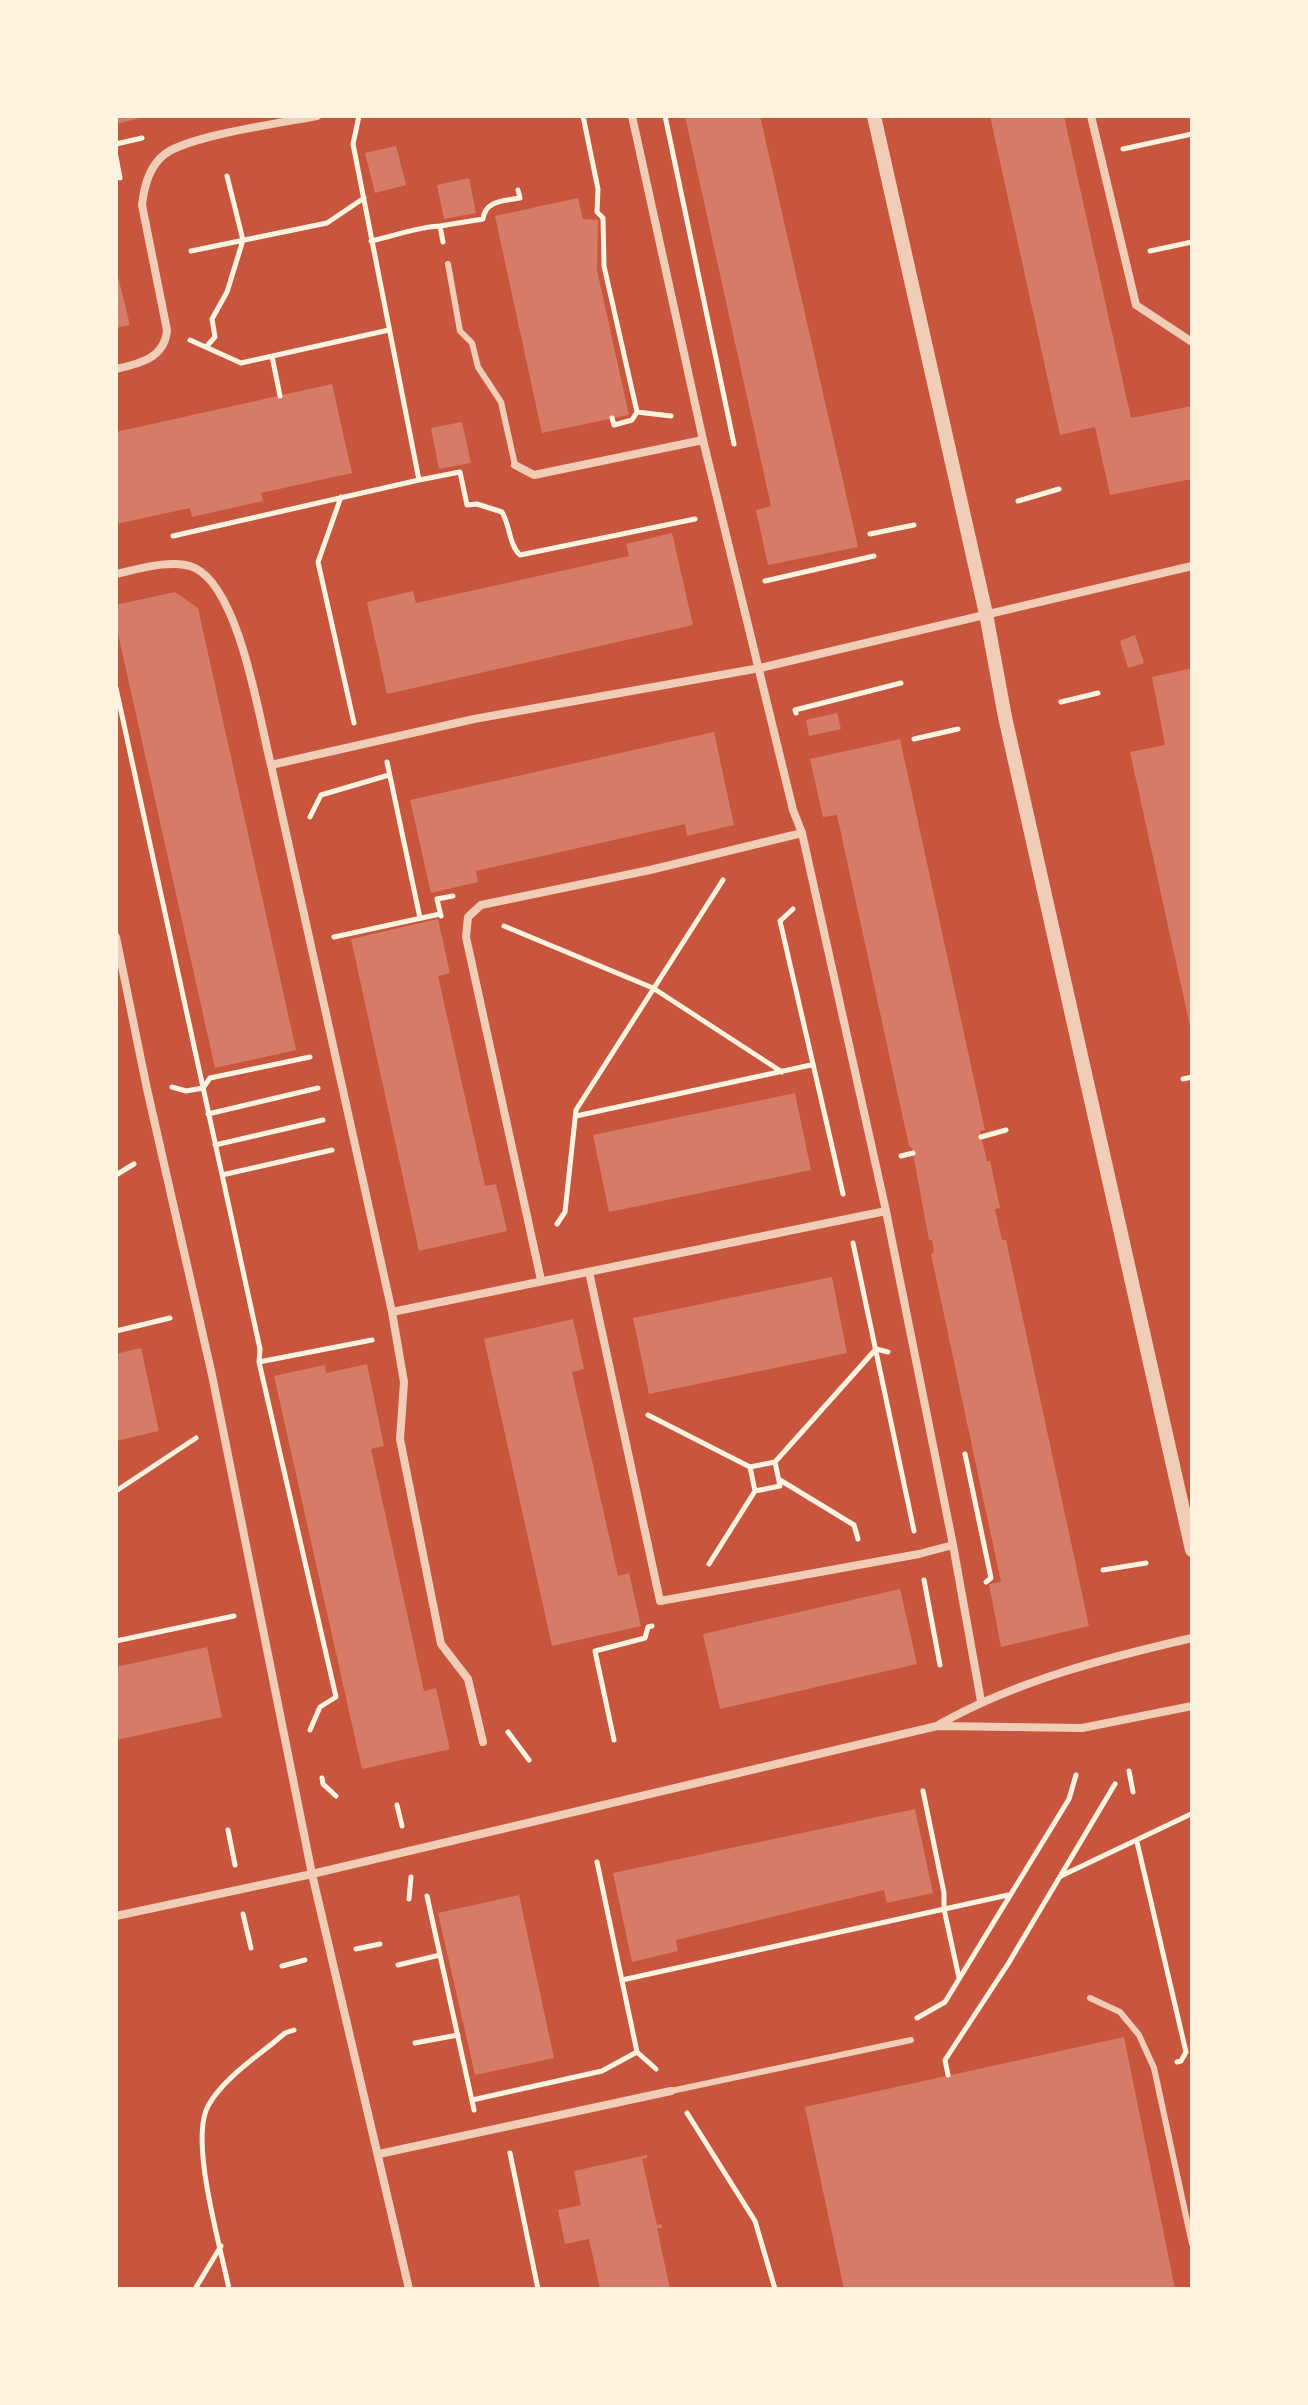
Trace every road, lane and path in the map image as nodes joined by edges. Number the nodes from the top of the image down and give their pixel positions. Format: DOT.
graph roads {
  1 [pos="317,116"];
  2 [pos="359,116"];
  3 [pos="583,116"];
  4 [pos="632,116"];
  5 [pos="665,116"];
  6 [pos="874,116"];
  7 [pos="1091,116"];
  8 [pos="1192,134"];
  9 [pos="1100,154"];
  10 [pos="227,176"];
  11 [pos="518,190"];
  12 [pos="364,198"];
  13 [pos="597,212"];
  14 [pos="589,220"];
  15 [pos="440,226"];
  16 [pos="243,240"];
  17 [pos="371,241"];
  18 [pos="1192,242"];
  19 [pos="191,251"];
  20 [pos="1125,256"];
  21 [pos="448,264"];
  22 [pos="167,330"];
  23 [pos="389,330"];
  24 [pos="1192,342"];
  25 [pos="206,348"];
  26 [pos="272,356"];
  27 [pos="116,369"];
  28 [pos="280,396"];
  29 [pos="637,412"];
  30 [pos="612,418"];
  31 [pos="703,440"];
  32 [pos="685,444"];
  33 [pos="737,455"];
  34 [pos="515,465"];
  35 [pos="419,480"];
  36 [pos="1059,489"];
  37 [pos="342,496"];
  38 [pos="1018,501"];
  39 [pos="705,517"];
  40 [pos="914,525"];
  41 [pos="870,534"];
  42 [pos="159,539"];
  43 [pos="874,556"];
  44 [pos="1192,566"];
  45 [pos="761,568"];
  46 [pos="116,574"];
  47 [pos="765,581"];
  48 [pos="768,595"];
  49 [pos="986,614"];
  50 [pos="784,662"];
  51 [pos="760,668"];
  52 [pos="116,688"];
  53 [pos="1098,693"];
  54 [pos="1061,702"];
  55 [pos="795,710"];
  56 [pos="958,729"];
  57 [pos="914,739"];
  58 [pos="382,740"];
  59 [pos="359,745"];
  60 [pos="271,765"];
  61 [pos="389,775"];
  62 [pos="308,821"];
  63 [pos="802,833"];
  64 [pos="745,846"];
  65 [pos="790,897"];
  66 [pos="481,905"];
  67 [pos="440,914"];
  68 [pos="420,918"];
  69 [pos="444,930"];
  70 [pos="116,937"];
  71 [pos="325,939"];
  72 [pos="653,988"];
  73 [pos="304,1043"];
  74 [pos="311,1056"];
  75 [pos="811,1065"];
  76 [pos="314,1067"];
  77 [pos="782,1072"];
  78 [pos="1192,1077"];
  79 [pos="316,1078"];
  80 [pos="1183,1079"];
  81 [pos="166,1085"];
  82 [pos="203,1088"];
  83 [pos="319,1088"];
  84 [pos="321,1099"];
  85 [pos="324,1109"];
  86 [pos="208,1114"];
  87 [pos="576,1116"];
  88 [pos="1006,1130"];
  89 [pos="329,1135"];
  90 [pos="981,1137"];
  91 [pos="215,1145"];
  92 [pos="333,1150"];
  93 [pos="913,1153"];
  94 [pos="901,1156"];
  95 [pos="134,1164"];
  96 [pos="336,1165"];
  97 [pos="116,1175"];
  98 [pos="222,1175"];
  99 [pos="886,1211"];
  100 [pos="849,1219"];
  101 [pos="535,1252"];
  102 [pos="589,1272"];
  103 [pos="541,1280"];
  104 [pos="392,1312"];
  105 [pos="170,1318"];
  106 [pos="372,1326"];
  107 [pos="116,1331"];
  108 [pos="394,1336"];
  109 [pos="375,1339"];
  110 [pos="876,1349"];
  111 [pos="259,1362"];
  112 [pos="645,1414"];
  113 [pos="196,1438"];
  114 [pos="775,1462"];
  115 [pos="750,1467"];
  116 [pos="779,1480"];
  117 [pos="116,1491"];
  118 [pos="755,1491"];
  119 [pos="953,1545"];
  120 [pos="1192,1550"];
  121 [pos="919,1554"];
  122 [pos="1146,1563"];
  123 [pos="865,1564"];
  124 [pos="1103,1570"];
  125 [pos="690,1595"];
  126 [pos="234,1616"];
  127 [pos="663,1623"];
  128 [pos="1192,1638"];
  129 [pos="116,1641"];
  130 [pos="940,1665"];
  131 [pos="981,1701"];
  132 [pos="1192,1706"];
  133 [pos="937,1726"];
  134 [pos="614,1740"];
  135 [pos="313,1742"];
  136 [pos="483,1742"];
  137 [pos="320,1770"];
  138 [pos="1129,1771"];
  139 [pos="1076,1775"];
  140 [pos="1115,1784"];
  141 [pos="923,1791"];
  142 [pos="1133,1792"];
  143 [pos="321,1799"];
  144 [pos="397,1805"];
  145 [pos="1191,1814"];
  146 [pos="402,1826"];
  147 [pos="228,1830"];
  148 [pos="1137,1842"];
  149 [pos="597,1862"];
  150 [pos="412,1868"];
  151 [pos="236,1870"];
  152 [pos="312,1874"];
  153 [pos="1060,1876"];
  154 [pos="1010,1895"];
  155 [pos="427,1896"];
  156 [pos="409,1899"];
  157 [pos="242,1909"];
  158 [pos="944,1909"];
  159 [pos="116,1916"];
  160 [pos="380,1944"];
  161 [pos="251,1948"];
  162 [pos="356,1949"];
  163 [pos="440,1955"];
  164 [pos="305,1960"];
  165 [pos="398,1965"];
  166 [pos="282,1966"];
  167 [pos="959,1979"];
  168 [pos="622,1980"];
  169 [pos="1090,1998"];
  170 [pos="909,2022"];
  171 [pos="294,2030"];
  172 [pos="458,2035"];
  173 [pos="911,2040"];
  174 [pos="415,2043"];
  175 [pos="637,2052"];
  176 [pos="1186,2052"];
  177 [pos="948,2075"];
  178 [pos="671,2091"];
  179 [pos="472,2100"];
  180 [pos="505,2127"];
  181 [pos="479,2133"];
  182 [pos="379,2154"];
  183 [pos="1192,2244"];
  184 [pos="221,2246"];
  185 [pos="195,2289"];
  186 [pos="229,2289"];
  187 [pos="409,2289"];
  188 [pos="538,2289"];
  189 [pos="775,2289"];
  1 -- 22 [label="street"];
  2 -- 12 [label="path"];
  3 -- 13 [label="path"];
  4 -- 31 [label="street"];
  5 -- 33 [label="path"];
  6 -- 49 [label="street"];
  7 -- 9 [label="street"];
  8 -- 9 [label="path"];
  9 -- 20 [label="street"];
  10 -- 16 [label="path"];
  11 -- 15 [label="path"];
  12 -- 16 [label="path"];
  12 -- 17 [label="path"];
  13 -- 14 [label="path"];
  13 -- 29 [label="path"];
  15 -- 17 [label="path"];
  15 -- 21 [label="path"];
  16 -- 19 [label="path"];
  16 -- 25 [label="path"];
  17 -- 23 [label="path"];
  18 -- 20 [label="path"];
  20 -- 24 [label="street"];
  21 -- 34 [label="lane"];
  22 -- 25 [label="path"];
  22 -- 27 [label="street"];
  23 -- 26 [label="path"];
  23 -- 35 [label="path"];
  25 -- 26 [label="path"];
  26 -- 28 [label="path"];
  29 -- 30 [label="path"];
  29 -- 32 [label="path"];
  31 -- 32 [label="street"];
  31 -- 51 [label="street"];
  32 -- 34 [label="street"];
  35 -- 37 [label="path"];
  35 -- 39 [label="path"];
  36 -- 38 [label="path"];
  37 -- 42 [label="path"];
  37 -- 59 [label="path"];
  40 -- 41 [label="path"];
  43 -- 47 [label="path"];
  44 -- 49 [label="street"];
  45 -- 47 [label="path"];
  46 -- 60 [label="street"];
  47 -- 48 [label="path"];
  49 -- 50 [label="street"];
  49 -- 120 [label="street"];
  50 -- 51 [label="street"];
  50 -- 55 [label="path"];
  51 -- 58 [label="street"];
  51 -- 63 [label="street"];
  52 -- 82 [label="path"];
  53 -- 54 [label="path"];
  56 -- 57 [label="path"];
  58 -- 59 [label="street"];
  58 -- 61 [label="path"];
  59 -- 60 [label="street"];
  60 -- 104 [label="street"];
  61 -- 62 [label="path"];
  61 -- 68 [label="path"];
  63 -- 64 [label="street"];
  63 -- 99 [label="street"];
  64 -- 66 [label="street"];
  64 -- 72 [label="path"];
  65 -- 75 [label="path"];
  66 -- 67 [label="path"];
  66 -- 72 [label="path"];
  66 -- 101 [label="street"];
  67 -- 68 [label="path"];
  67 -- 69 [label="path"];
  68 -- 71 [label="path"];
  70 -- 152 [label="street"];
  72 -- 77 [label="path"];
  72 -- 87 [label="path"];
  73 -- 74 [label="path"];
  74 -- 76 [label="path"];
  74 -- 82 [label="path"];
  75 -- 77 [label="path"];
  75 -- 100 [label="path"];
  77 -- 87 [label="path"];
  78 -- 80 [label="path"];
  79 -- 83 [label="path"];
  81 -- 82 [label="path"];
  82 -- 86 [label="path"];
  83 -- 84 [label="path"];
  83 -- 86 [label="path"];
  85 -- 91 [label="path"];
  86 -- 91 [label="path"];
  87 -- 101 [label="path"];
  88 -- 90 [label="path"];
  89 -- 92 [label="path"];
  91 -- 98 [label="path"];
  92 -- 96 [label="path"];
  92 -- 98 [label="path"];
  93 -- 94 [label="path"];
  95 -- 97 [label="path"];
  98 -- 111 [label="path"];
  99 -- 100 [label="street"];
  99 -- 119 [label="street"];
  100 -- 102 [label="street"];
  100 -- 110 [label="path"];
  101 -- 103 [label="street"];
  102 -- 103 [label="street"];
  102 -- 125 [label="street"];
  103 -- 104 [label="street"];
  104 -- 108 [label="street"];
  105 -- 107 [label="path"];
  106 -- 109 [label="path"];
  108 -- 109 [label="path"];
  108 -- 136 [label="street"];
  109 -- 111 [label="path"];
  110 -- 114 [label="path"];
  110 -- 121 [label="path"];
  111 -- 135 [label="path"];
  112 -- 115 [label="path"];
  113 -- 117 [label="path"];
  114 -- 115 [label="path"];
  114 -- 116 [label="path"];
  115 -- 118 [label="path"];
  116 -- 118 [label="path"];
  116 -- 123 [label="path"];
  118 -- 125 [label="path"];
  119 -- 121 [label="street"];
  119 -- 131 [label="street"];
  121 -- 123 [label="street"];
  121 -- 130 [label="path"];
  122 -- 124 [label="path"];
  123 -- 125 [label="street"];
  126 -- 129 [label="path"];
  127 -- 134 [label="path"];
  128 -- 131 [label="street"];
  131 -- 133 [label="street"];
  132 -- 133 [label="street"];
  133 -- 152 [label="street"];
  137 -- 143 [label="path"];
  138 -- 142 [label="path"];
  139 -- 154 [label="path"];
  140 -- 153 [label="path"];
  141 -- 158 [label="path"];
  144 -- 146 [label="path"];
  145 -- 148 [label="path"];
  147 -- 151 [label="path"];
  148 -- 153 [label="path"];
  148 -- 176 [label="path"];
  149 -- 168 [label="path"];
  150 -- 156 [label="path"];
  152 -- 159 [label="street"];
  152 -- 182 [label="street"];
  153 -- 177 [label="path"];
  154 -- 158 [label="path"];
  154 -- 167 [label="path"];
  155 -- 163 [label="path"];
  157 -- 161 [label="path"];
  158 -- 167 [label="path"];
  158 -- 168 [label="path"];
  160 -- 162 [label="path"];
  163 -- 165 [label="path"];
  163 -- 172 [label="path"];
  164 -- 166 [label="path"];
  167 -- 170 [label="path"];
  168 -- 175 [label="path"];
  169 -- 183 [label="lane"];
  171 -- 184 [label="path"];
  172 -- 174 [label="path"];
  172 -- 179 [label="path"];
  173 -- 178 [label="lane"];
  175 -- 178 [label="path"];
  175 -- 179 [label="path"];
  178 -- 180 [label="street"];
  178 -- 189 [label="path"];
  179 -- 181 [label="path"];
  180 -- 181 [label="street"];
  180 -- 188 [label="path"];
  181 -- 182 [label="street"];
  182 -- 187 [label="street"];
  184 -- 185 [label="path"];
  184 -- 186 [label="path"];
}
